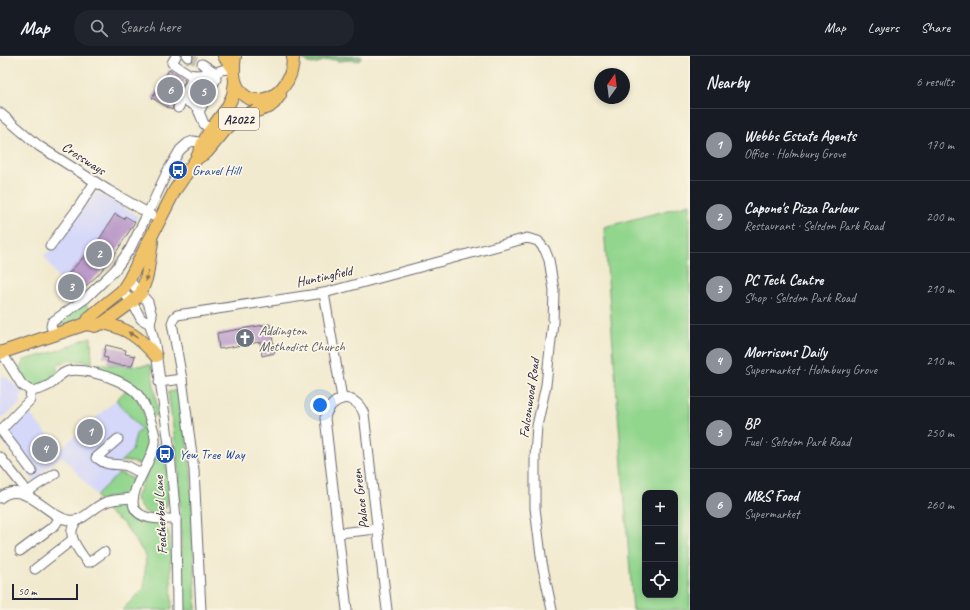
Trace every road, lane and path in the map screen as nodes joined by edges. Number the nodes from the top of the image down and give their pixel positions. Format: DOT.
graph roads {
  1 [pos="224,56"];
  2 [pos="235,56"];
  3 [pos="293,56"];
  4 [pos="174,60"];
  5 [pos="202,64"];
  6 [pos="194,75"];
  7 [pos="212,76"];
  8 [pos="235,76"];
  9 [pos="284,86"];
  10 [pos="193,104"];
  11 [pos="178,108"];
  12 [pos="1,116"];
  13 [pos="211,130"];
  14 [pos="203,143"];
  15 [pos="197,158"];
  16 [pos="95,182"];
  17 [pos="148,213"];
  18 [pos="160,219"];
  19 [pos="154,233"];
  20 [pos="538,241"];
  21 [pos="50,246"];
  22 [pos="129,280"];
  23 [pos="122,291"];
  24 [pos="140,292"];
  25 [pos="324,293"];
  26 [pos="132,302"];
  27 [pos="103,323"];
  28 [pos="86,324"];
  29 [pos="150,324"];
  30 [pos="54,335"];
  31 [pos="1,353"];
  32 [pos="156,356"];
  33 [pos="182,379"];
  34 [pos="159,382"];
  35 [pos="31,391"];
  36 [pos="342,398"];
  37 [pos="0,429"];
  38 [pos="118,439"];
  39 [pos="0,457"];
  40 [pos="32,471"];
  41 [pos="55,474"];
  42 [pos="142,474"];
  43 [pos="26,493"];
  44 [pos="0,498"];
  45 [pos="133,498"];
  46 [pos="60,517"];
  47 [pos="176,518"];
  48 [pos="78,520"];
  49 [pos="377,529"];
  50 [pos="339,533"];
  51 [pos="72,540"];
  52 [pos="20,551"];
  53 [pos="104,552"];
  54 [pos="35,569"];
  55 [pos="177,610"];
  56 [pos="201,610"];
  57 [pos="347,610"];
  58 [pos="387,610"];
  59 [pos="552,610"];
  1 -- 8 [label="main road"];
  2 -- 8 [label="main road"];
  3 -- 9 [label="main road"];
  4 -- 6 [label="street"];
  5 -- 7 [label="street"];
  6 -- 7 [label="street"];
  6 -- 10 [label="street"];
  7 -- 8 [label="street"];
  7 -- 10 [label="street"];
  8 -- 9 [label="main road"];
  8 -- 13 [label="main road, A2022"];
  9 -- 15 [label="main road, A2022"];
  10 -- 11 [label="street"];
  10 -- 13 [label="street"];
  12 -- 16 [label="street, Crossways"];
  13 -- 14 [label="main road, A2022"];
  14 -- 15 [label="main road, A2022"];
  14 -- 17 [label="street"];
  15 -- 18 [label="main road, A2022"];
  16 -- 17 [label="street, Crossways"];
  16 -- 21 [label="street"];
  17 -- 18 [label="street, Crossways"];
  17 -- 30 [label="street"];
  18 -- 19 [label="main road, A2022"];
  19 -- 22 [label="main road, A2022"];
  19 -- 24 [label="main road, A2022, one-way"];
  20 -- 25 [label="street, Huntingfield"];
  20 -- 59 [label="street, Falconwood Road"];
  22 -- 23 [label="main road, A2022"];
  22 -- 24 [label="street, Featherbed Lane"];
  23 -- 26 [label="street"];
  23 -- 28 [label="main road, A2022"];
  24 -- 26 [label="main road, A2022"];
  24 -- 29 [label="street, Featherbed Lane"];
  25 -- 33 [label="street, Huntingfield"];
  25 -- 36 [label="street"];
  26 -- 27 [label="main road, A2022"];
  26 -- 29 [label="street"];
  27 -- 28 [label="main road, A2022"];
  32 -- 27 [label="main road, one-way"];
  28 -- 30 [label="main road, A2022"];
  29 -- 32 [label="street, Featherbed Lane"];
  30 -- 31 [label="main road, A2022"];
  31 -- 35 [label="street"];
  32 -- 34 [label="street, Featherbed Lane"];
  33 -- 34 [label="street"];
  33 -- 56 [label="street, Huntingfield"];
  34 -- 47 [label="street, Featherbed Lane"];
  35 -- 37 [label="street"];
  35 -- 42 [label="street"];
  36 -- 49 [label="street, Palace Green"];
  36 -- 50 [label="street, Palace Green"];
  37 -- 40 [label="street"];
  38 -- 42 [label="street"];
  39 -- 43 [label="street"];
  41 -- 43 [label="street"];
  42 -- 45 [label="street"];
  43 -- 44 [label="street"];
  43 -- 46 [label="street"];
  45 -- 47 [label="street"];
  45 -- 48 [label="street"];
  46 -- 48 [label="street"];
  46 -- 52 [label="street"];
  47 -- 55 [label="street, Featherbed Lane"];
  48 -- 51 [label="street"];
  49 -- 50 [label="street"];
  49 -- 58 [label="street, Palace Green"];
  50 -- 57 [label="street, Palace Green"];
  51 -- 53 [label="street"];
  51 -- 54 [label="street"];
}
